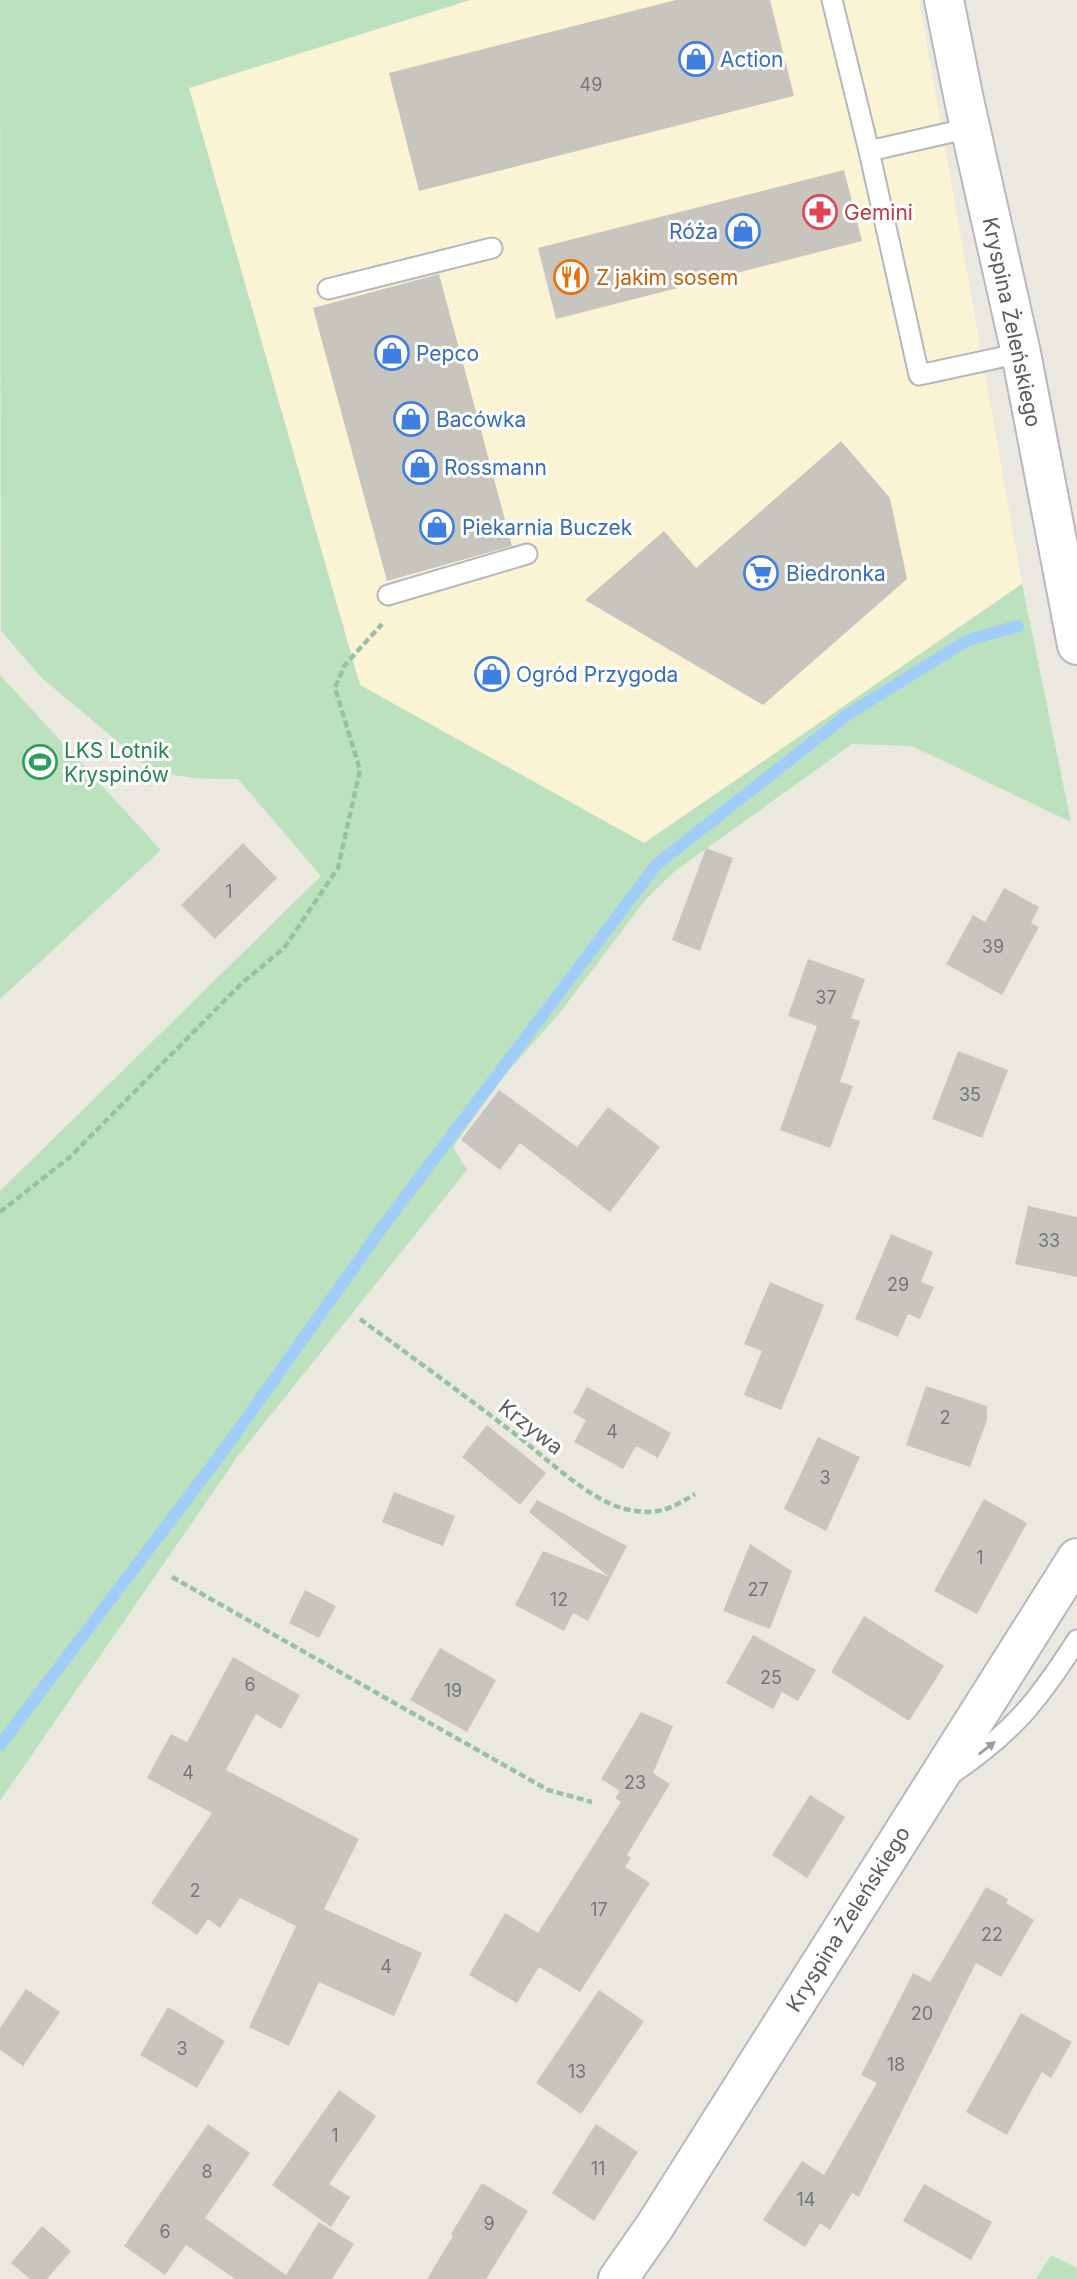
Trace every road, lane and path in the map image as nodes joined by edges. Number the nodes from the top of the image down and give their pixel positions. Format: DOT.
graph roads {
  1 [pos="832,0"];
  2 [pos="944,0"];
  3 [pos="970,128"];
  4 [pos="869,151"];
  5 [pos="492,248"];
  6 [pos="328,289"];
  7 [pos="1021,354"];
  8 [pos="527,554"];
  9 [pos="388,594"];
  10 [pos="1077,645"];
  11 [pos="0,1212"];
  12 [pos="360,1319"];
  13 [pos="695,1494"];
  14 [pos="1077,1558"];
  15 [pos="172,1577"];
  16 [pos="1077,1640"];
  17 [pos="932,1787"];
  18 [pos="593,1802"];
  19 [pos="618,2279"];
  1 -- 4 [label="lane"];
  2 -- 3 [label="main road, Kryspina Żeleńskiego"];
  3 -- 4 [label="lane"];
  3 -- 7 [label="main road, Kryspina Żeleńskiego"];
  4 -- 7 [label="lane"];
  5 -- 6 [label="lane"];
  7 -- 10 [label="main road, Kryspina Żeleńskiego"];
  8 -- 9 [label="lane"];
  9 -- 11 [label="path"];
  12 -- 13 [label="path, Krzywa"];
  14 -- 17 [label="main road, Kryspina Żeleńskiego"];
  15 -- 18 [label="path"];
  17 -- 16 [label="lane, one-way"];
  17 -- 19 [label="main road, Kryspina Żeleńskiego"];
}
